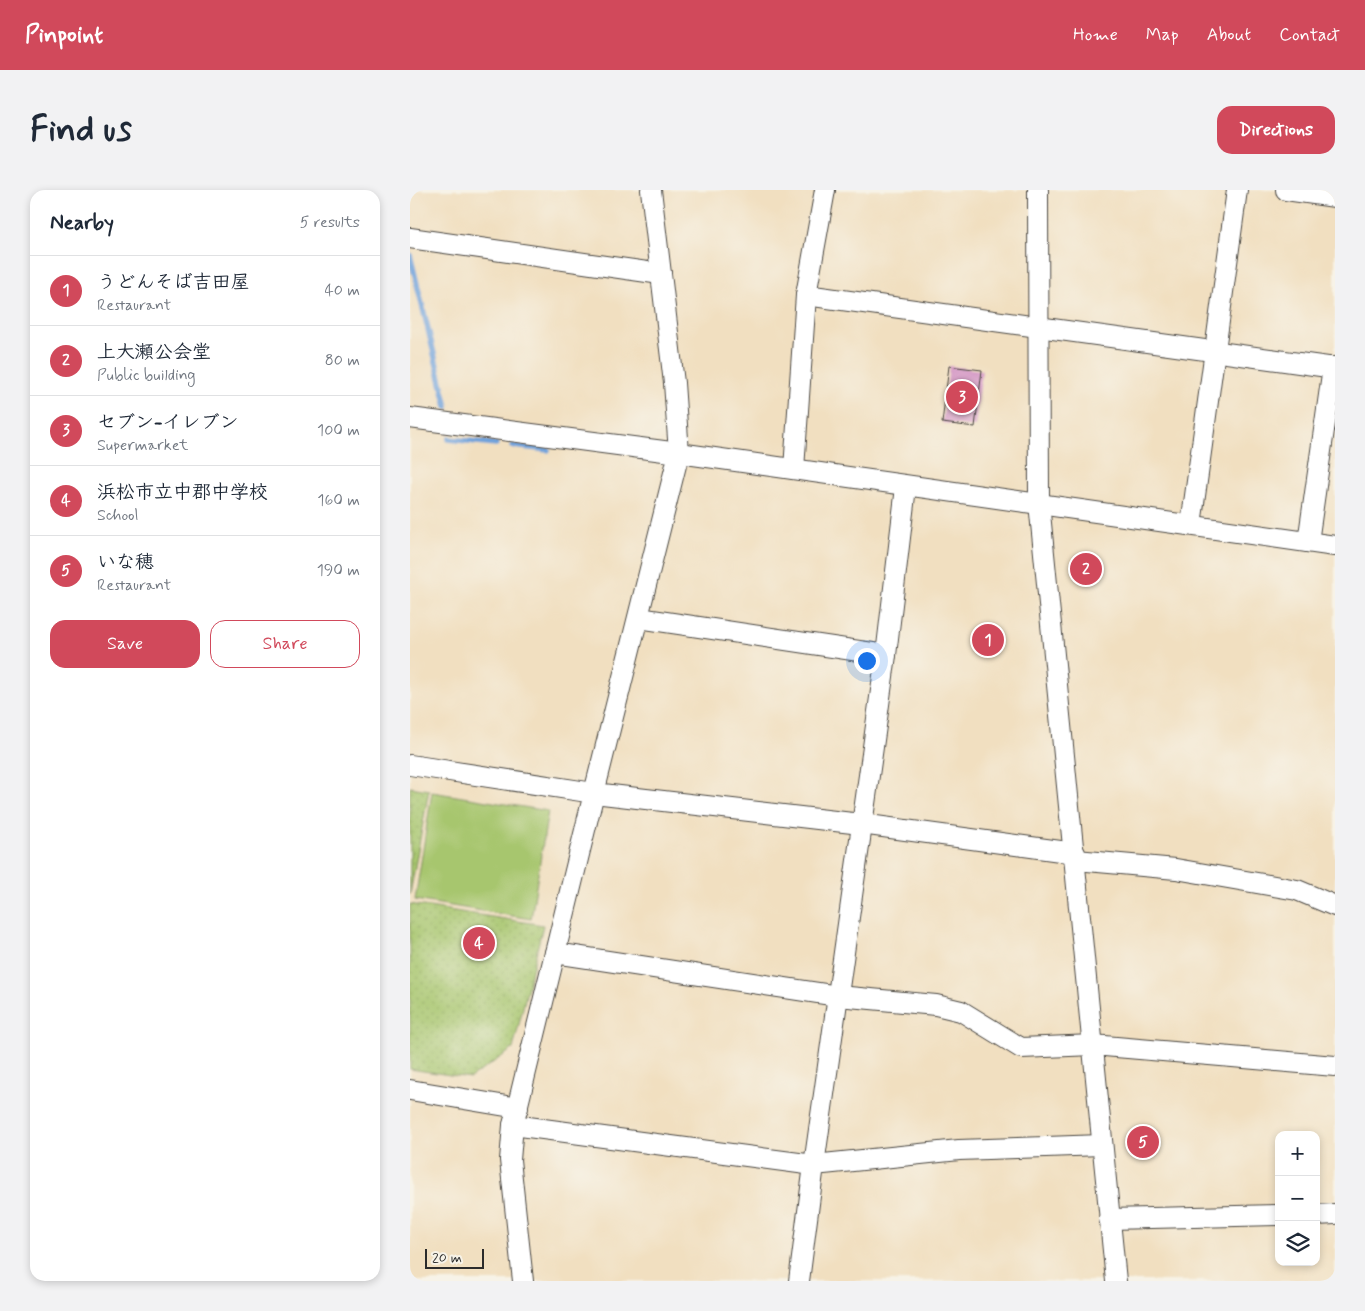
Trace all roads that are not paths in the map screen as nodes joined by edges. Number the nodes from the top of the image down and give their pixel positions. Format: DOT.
graph roads {
  1 [pos="651,190"];
  2 [pos="825,190"];
  3 [pos="1038,190"];
  4 [pos="1237,190"];
  5 [pos="1286,190"];
  6 [pos="1335,197"];
  7 [pos="410,238"];
  8 [pos="661,274"];
  9 [pos="806,295"];
  10 [pos="1037,328"];
  11 [pos="1215,351"];
  12 [pos="1334,367"];
  13 [pos="410,418"];
  14 [pos="680,453"];
  15 [pos="794,469"];
  16 [pos="906,487"];
  17 [pos="1038,503"];
  18 [pos="1191,525"];
  19 [pos="1308,542"];
  20 [pos="1335,546"];
  21 [pos="639,618"];
  22 [pos="886,655"];
  23 [pos="410,765"];
  24 [pos="594,793"];
  25 [pos="860,824"];
  26 [pos="1075,857"];
  27 [pos="1335,906"];
  28 [pos="555,953"];
  29 [pos="838,996"];
  30 [pos="1093,1045"];
  31 [pos="1335,1066"];
  32 [pos="410,1090"];
  33 [pos="515,1116"];
  34 [pos="1102,1145"];
  35 [pos="814,1165"];
  36 [pos="1320,1214"];
  37 [pos="1335,1214"];
  38 [pos="1275,1215"];
  39 [pos="1109,1219"];
  40 [pos="523,1281"];
  41 [pos="799,1281"];
  42 [pos="1116,1281"];
  1 -- 8 [label="street"];
  2 -- 9 [label="street"];
  3 -- 10 [label="street"];
  4 -- 11 [label="street"];
  5 -- 6 [label="street"];
  7 -- 8 [label="street"];
  8 -- 14 [label="street"];
  9 -- 10 [label="street"];
  9 -- 15 [label="street"];
  10 -- 11 [label="street"];
  10 -- 17 [label="street"];
  11 -- 12 [label="street"];
  11 -- 18 [label="street"];
  12 -- 19 [label="street"];
  13 -- 14 [label="street"];
  14 -- 15 [label="street"];
  14 -- 21 [label="street"];
  15 -- 16 [label="street"];
  16 -- 17 [label="street"];
  16 -- 22 [label="street"];
  17 -- 18 [label="street"];
  17 -- 26 [label="street"];
  18 -- 19 [label="street"];
  19 -- 20 [label="street"];
  21 -- 22 [label="street"];
  21 -- 24 [label="street"];
  22 -- 25 [label="street"];
  23 -- 24 [label="street"];
  24 -- 25 [label="street"];
  24 -- 28 [label="street"];
  25 -- 26 [label="street"];
  25 -- 29 [label="street"];
  26 -- 27 [label="street"];
  26 -- 30 [label="street"];
  28 -- 29 [label="street"];
  28 -- 33 [label="street"];
  29 -- 30 [label="street"];
  29 -- 35 [label="street"];
  30 -- 31 [label="street"];
  30 -- 34 [label="street"];
  32 -- 33 [label="street"];
  33 -- 35 [label="street"];
  33 -- 40 [label="street"];
  34 -- 35 [label="street"];
  34 -- 39 [label="street"];
  35 -- 41 [label="street"];
  36 -- 37 [label="street"];
  38 -- 39 [label="street"];
  39 -- 42 [label="street"];
}
